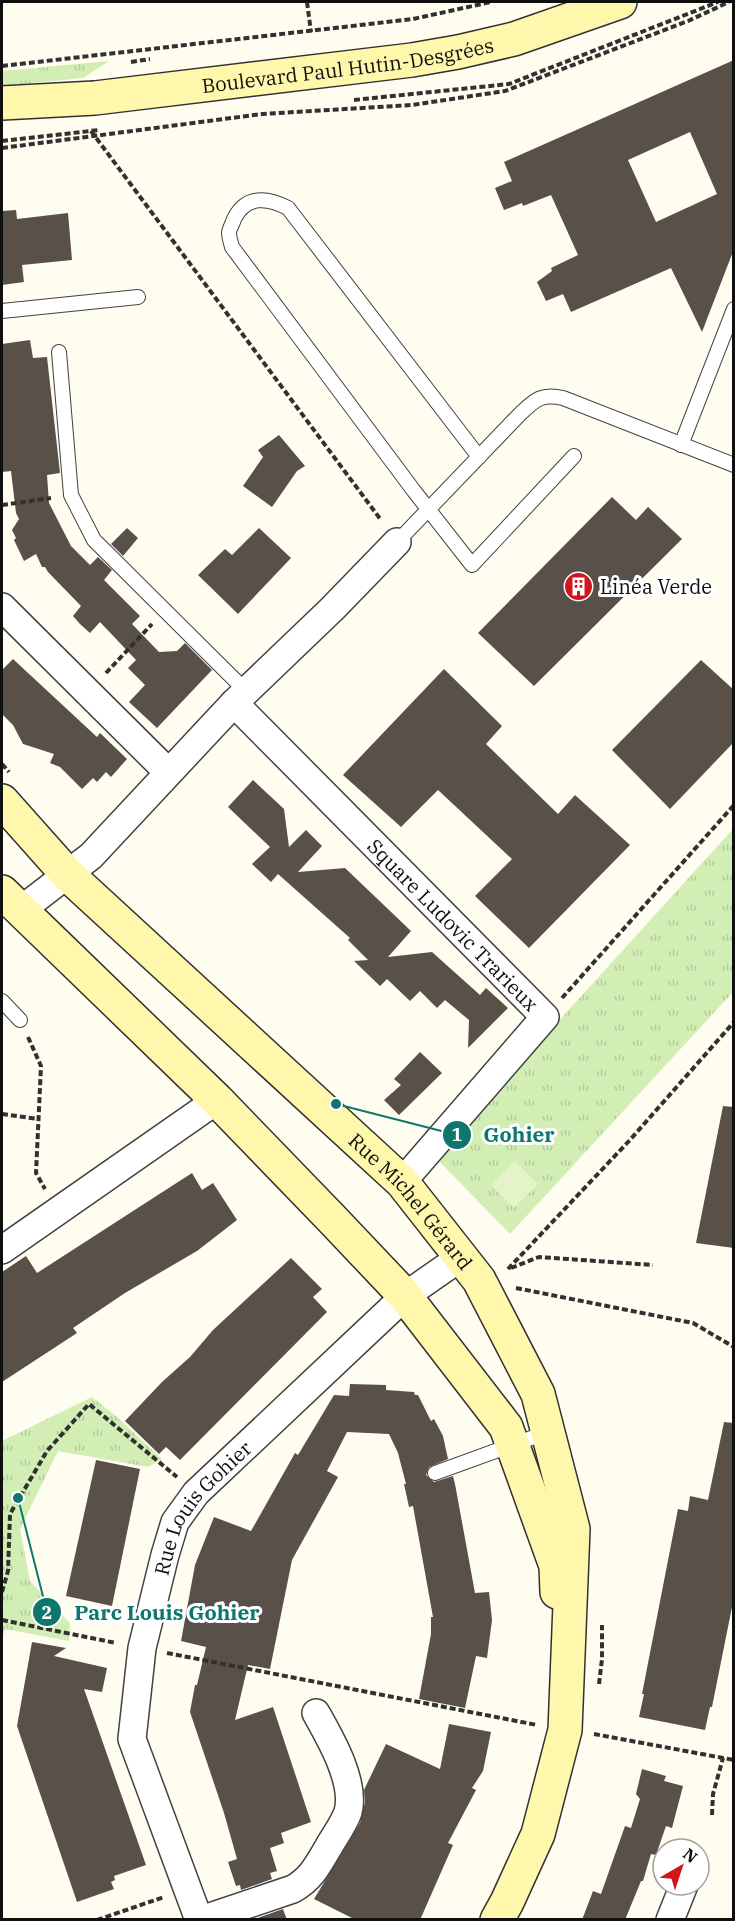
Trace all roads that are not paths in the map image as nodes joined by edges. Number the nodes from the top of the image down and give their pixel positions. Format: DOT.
graph roads {
  1 [pos="607,4"];
  2 [pos="95,98"];
  3 [pos="2,104"];
  4 [pos="2,118"];
  5 [pos="138,297"];
  6 [pos="734,309"];
  7 [pos="2,311"];
  8 [pos="58,352"];
  9 [pos="681,445"];
  10 [pos="574,456"];
  11 [pos="479,457"];
  12 [pos="734,465"];
  13 [pos="428,509"];
  14 [pos="397,542"];
  15 [pos="2,607"];
  16 [pos="241,697"];
  17 [pos="168,772"];
  18 [pos="2,801"];
  19 [pos="67,874"];
  20 [pos="11,901"];
  21 [pos="2,1001"];
  22 [pos="20,1020"];
  23 [pos="217,1100"];
  24 [pos="402,1182"];
  25 [pos="2,1250"];
  26 [pos="482,1269"];
  27 [pos="405,1296"];
  28 [pos="548,1432"];
  29 [pos="512,1445"];
  30 [pos="435,1473"];
  31 [pos="316,1713"];
  32 [pos="565,1730"];
  33 [pos="679,1897"];
  34 [pos="200,1920"];
  35 [pos="497,1920"];
  36 [pos="670,1920"];
  1 -- 2 [label="street, Boulevard Paul Hutin-Desgrées"];
  2 -- 3 [label="street, Boulevard Paul Hutin-Desgrées"];
  2 -- 4 [label="street, Boulevard Paul Hutin-Desgrées"];
  5 -- 7 [label="lane"];
  6 -- 9 [label="lane"];
  8 -- 16 [label="lane"];
  9 -- 11 [label="lane"];
  9 -- 12 [label="lane"];
  10 -- 13 [label="lane"];
  11 -- 13 [label="lane"];
  11 -- 13 [label="lane"];
  13 -- 14 [label="lane"];
  14 -- 16 [label="street"];
  15 -- 17 [label="street"];
  16 -- 17 [label="street"];
  16 -- 24 [label="street, Square Ludovic Trarieux"];
  17 -- 19 [label="street"];
  18 -- 19 [label="street, Rue Michel Gérard"];
  19 -- 20 [label="street"];
  19 -- 24 [label="street, Rue Michel Gérard"];
  20 -- 23 [label="street, Rue Michel Gérard"];
  21 -- 22 [label="lane"];
  23 -- 25 [label="street"];
  23 -- 27 [label="street, Rue Michel Gérard"];
  24 -- 26 [label="street, Rue Michel Gérard"];
  26 -- 27 [label="street, Rue Louis Gohier"];
  26 -- 28 [label="street, Rue Michel Gérard"];
  27 -- 29 [label="street, Rue Michel Gérard"];
  27 -- 34 [label="street, Rue Louis Gohier"];
  28 -- 29 [label="lane"];
  28 -- 32 [label="street, Rue Michel Gérard"];
  29 -- 30 [label="lane"];
  29 -- 32 [label="street, Rue Michel Gérard"];
  31 -- 34 [label="street"];
  32 -- 35 [label="street, Rue Michel Gérard"];
  33 -- 36 [label="street"];
}
